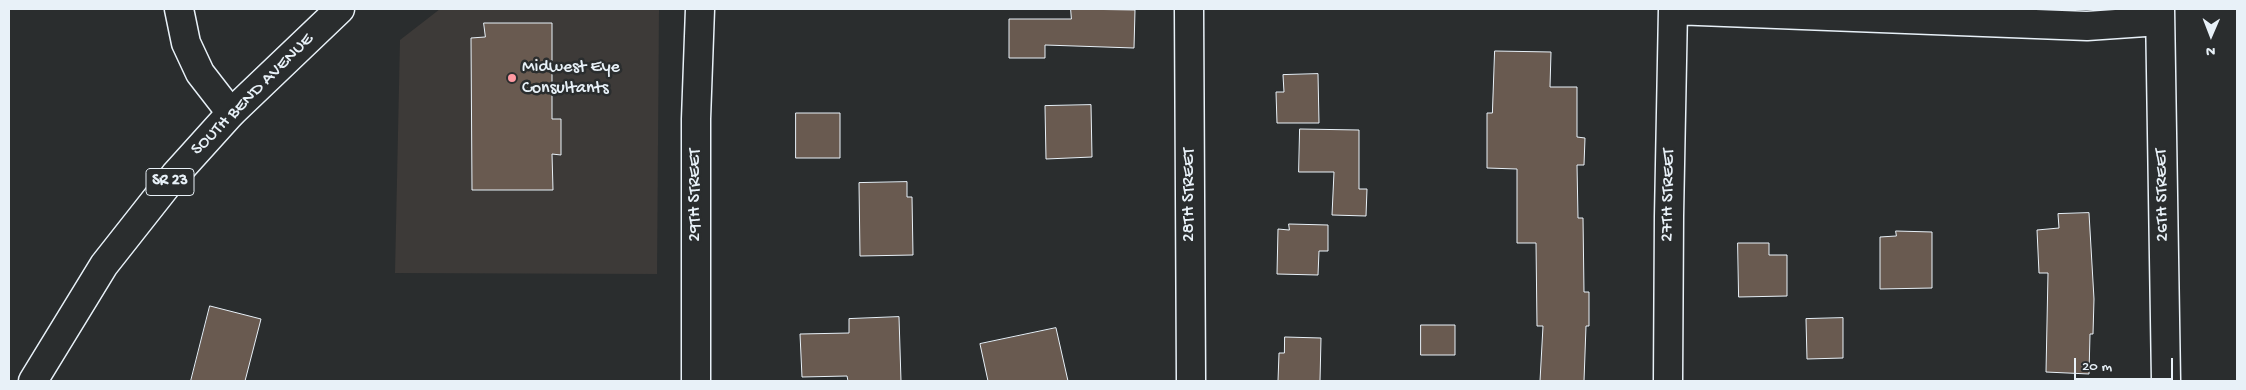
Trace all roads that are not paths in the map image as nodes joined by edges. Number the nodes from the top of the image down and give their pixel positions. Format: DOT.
graph roads {
  1 [pos="179,9"];
  2 [pos="340,9"];
  3 [pos="700,9"];
  4 [pos="1189,9"];
  5 [pos="1673,9"];
  6 [pos="2160,15"];
  7 [pos="231,113"];
  8 [pos="33,381"];
  9 [pos="696,381"];
  10 [pos="1191,381"];
  11 [pos="1668,381"];
  12 [pos="2166,381"];
  1 -- 7 [label="street"];
  2 -- 7 [label="street, SOUTH BEND AVENUE / SR 23"];
  3 -- 9 [label="street, 29TH STREET"];
  4 -- 10 [label="street, 28TH STREET"];
  5 -- 6 [label="street"];
  5 -- 11 [label="street, 27TH STREET"];
  6 -- 12 [label="street, 26TH STREET"];
  7 -- 8 [label="street, SOUTH BEND AVENUE / SR 23"];
}
